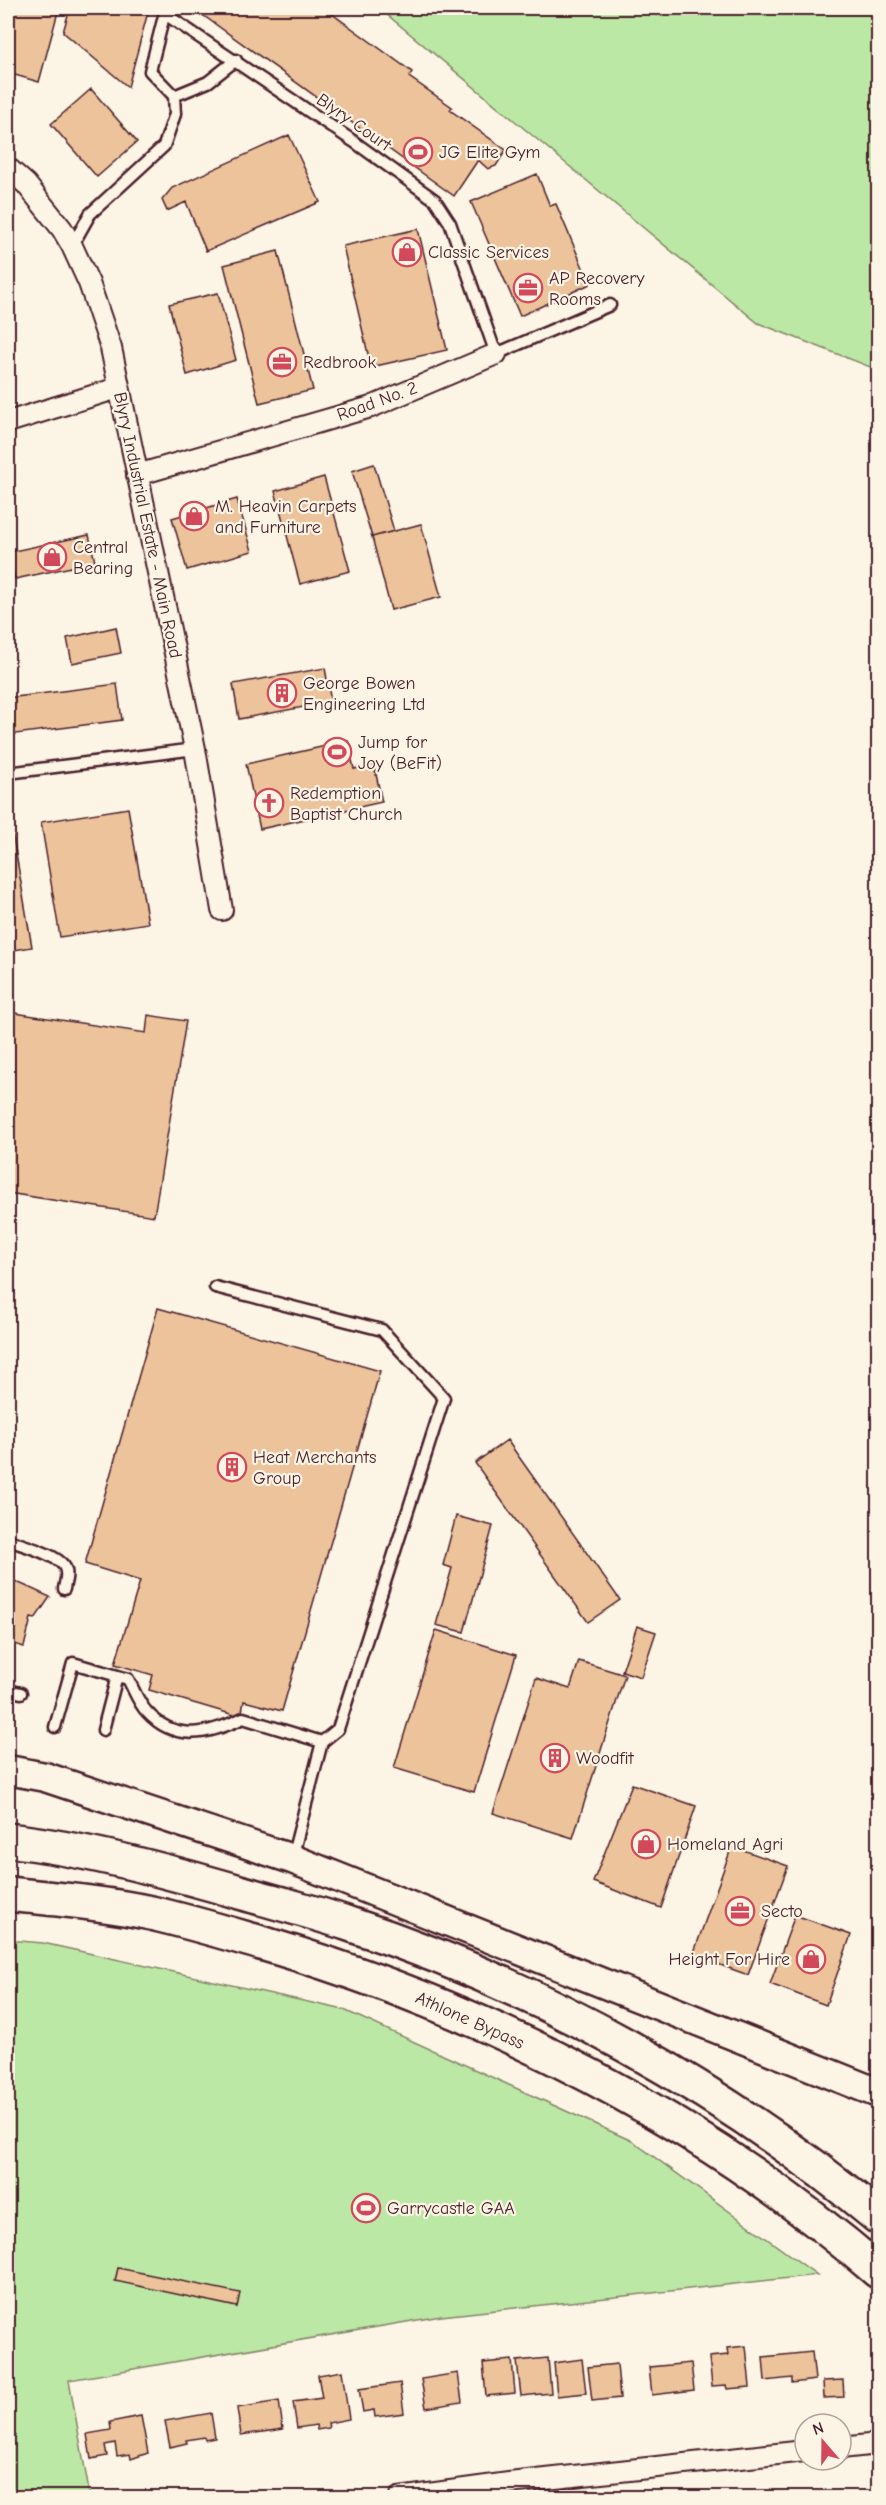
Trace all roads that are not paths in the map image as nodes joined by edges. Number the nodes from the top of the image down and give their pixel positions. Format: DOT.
graph roads {
  1 [pos="166,11"];
  2 [pos="236,60"];
  3 [pos="174,96"];
  4 [pos="8,168"];
  5 [pos="72,246"];
  6 [pos="610,305"];
  7 [pos="496,354"];
  8 [pos="118,388"];
  9 [pos="8,422"];
  10 [pos="137,476"];
  11 [pos="195,749"];
  12 [pos="8,773"];
  13 [pos="222,910"];
  14 [pos="215,1287"];
  15 [pos="8,1540"];
  16 [pos="64,1589"];
  17 [pos="117,1676"];
  18 [pos="8,1690"];
  19 [pos="21,1693"];
  20 [pos="55,1727"];
  21 [pos="103,1730"];
  22 [pos="322,1742"];
  23 [pos="8,1770"];
  24 [pos="8,1840"];
  25 [pos="292,1859"];
  26 [pos="8,1894"];
  27 [pos="879,2093"];
  28 [pos="879,2217"];
  29 [pos="879,2271"];
  30 [pos="879,2444"];
  31 [pos="853,2447"];
  32 [pos="793,2453"];
  33 [pos="507,2490"];
  34 [pos="399,2498"];
  1 -- 2 [label="lane, Blyry Court"];
  1 -- 3 [label="lane"];
  2 -- 3 [label="lane"];
  2 -- 7 [label="lane, Blyry Court"];
  3 -- 5 [label="lane"];
  4 -- 5 [label="street, Blyry Industrial Estate - Main Road"];
  5 -- 8 [label="street, Blyry Industrial Estate - Main Road"];
  6 -- 7 [label="lane, Road No. 2"];
  7 -- 10 [label="street, Road No. 2"];
  8 -- 9 [label="street"];
  8 -- 10 [label="street, Blyry Industrial Estate - Main Road"];
  10 -- 11 [label="street, Blyry Industrial Estate - Main Road"];
  11 -- 12 [label="lane"];
  11 -- 13 [label="street, Blyry Industrial Estate - Main Road"];
  14 -- 22 [label="lane"];
  15 -- 16 [label="lane"];
  17 -- 20 [label="lane"];
  17 -- 21 [label="lane"];
  17 -- 22 [label="lane"];
  18 -- 19 [label="lane"];
  22 -- 25 [label="lane"];
  23 -- 25 [label="street"];
  24 -- 28 [label="highway"];
  25 -- 27 [label="street"];
  26 -- 29 [label="highway, Athlone Bypass"];
  30 -- 31 [label="street"];
  32 -- 33 [label="street"];
  33 -- 34 [label="street"];
}
